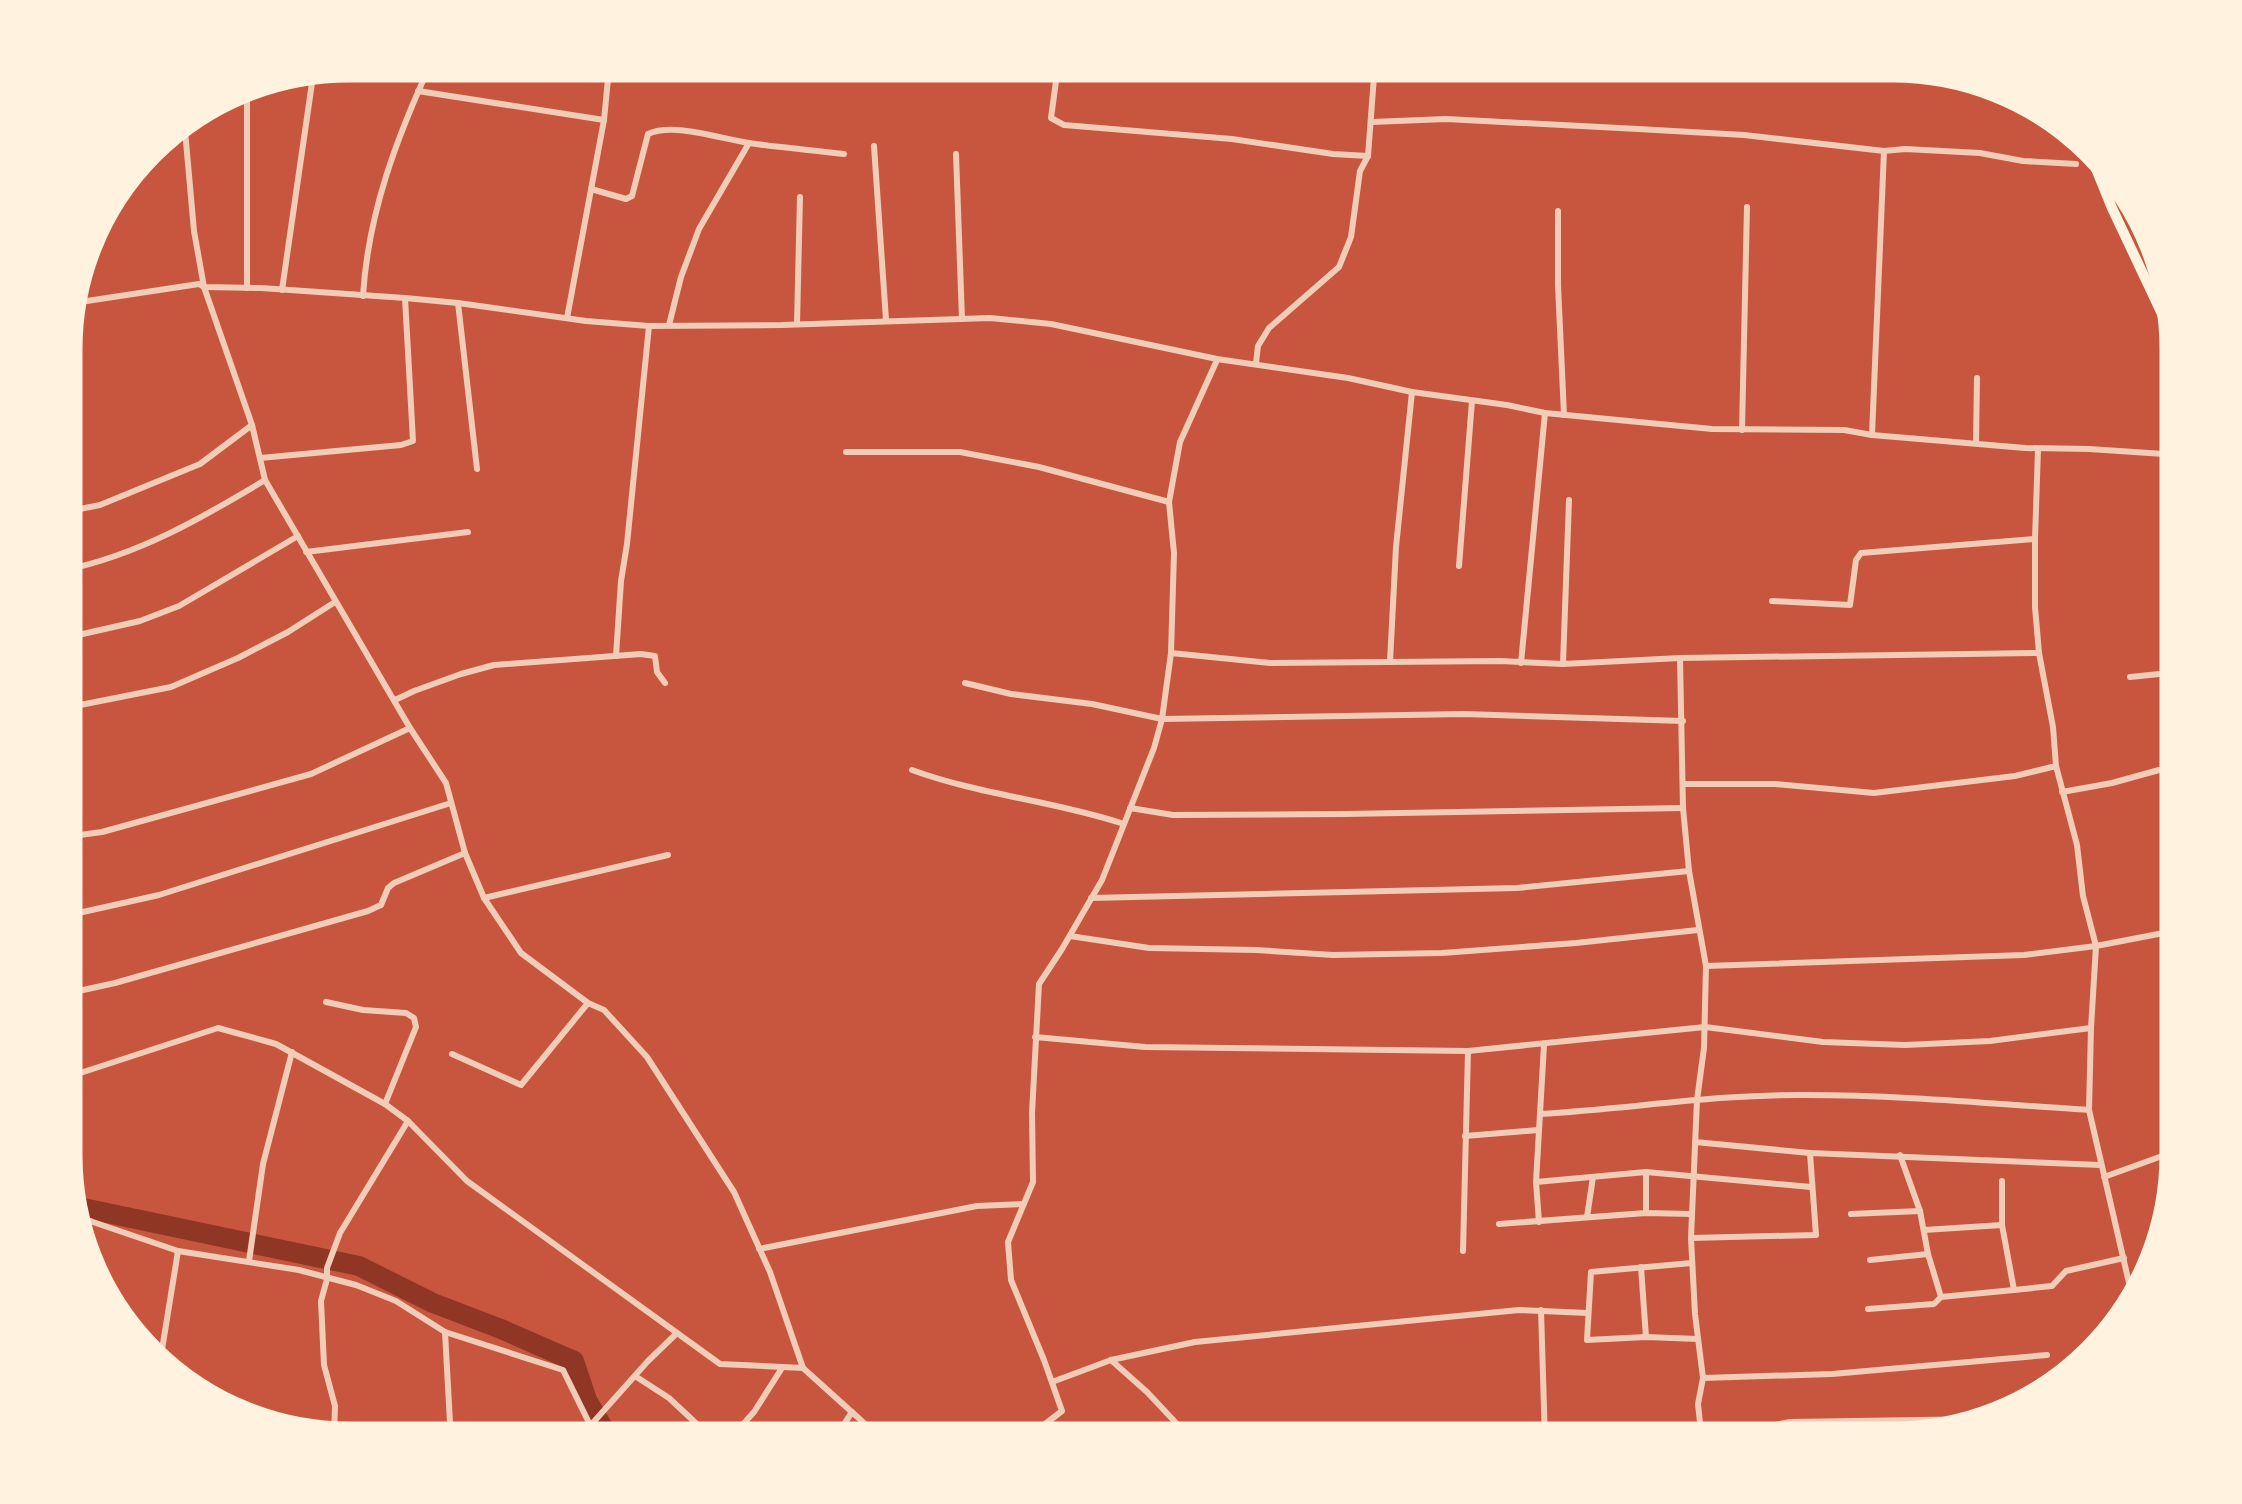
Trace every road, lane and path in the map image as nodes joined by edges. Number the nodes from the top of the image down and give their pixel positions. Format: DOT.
graph roads {
  1 [pos="1373,80"];
  2 [pos="423,81"];
  3 [pos="608,81"];
  4 [pos="1056,81"];
  5 [pos="312,83"];
  6 [pos="418,91"];
  7 [pos="247,101"];
  8 [pos="604,120"];
  9 [pos="1372,122"];
  10 [pos="186,136"];
  11 [pos="749,143"];
  12 [pos="874,146"];
  13 [pos="1884,151"];
  14 [pos="844,154"];
  15 [pos="956,154"];
  16 [pos="1368,156"];
  17 [pos="2076,164"];
  18 [pos="2100,177"];
  19 [pos="591,189"];
  20 [pos="800,197"];
  21 [pos="1747,207"];
  22 [pos="1558,212"];
  23 [pos="204,288"];
  24 [pos="247,288"];
  25 [pos="282,290"];
  26 [pos="363,296"];
  27 [pos="404,298"];
  28 [pos="84,301"];
  29 [pos="458,303"];
  30 [pos="2158,306"];
  31 [pos="567,318"];
  32 [pos="962,318"];
  33 [pos="886,320"];
  34 [pos="797,324"];
  35 [pos="669,325"];
  36 [pos="650,326"];
  37 [pos="1217,360"];
  38 [pos="1256,364"];
  39 [pos="1978,378"];
  40 [pos="1412,392"];
  41 [pos="1472,401"];
  42 [pos="1545,414"];
  43 [pos="1564,415"];
  44 [pos="252,425"];
  45 [pos="1742,430"];
  46 [pos="1872,435"];
  47 [pos="1976,443"];
  48 [pos="2038,449"];
  49 [pos="846,452"];
  50 [pos="2161,454"];
  51 [pos="260,458"];
  52 [pos="477,470"];
  53 [pos="265,480"];
  54 [pos="1570,500"];
  55 [pos="1169,502"];
  56 [pos="80,509"];
  57 [pos="468,532"];
  58 [pos="298,536"];
  59 [pos="2035,539"];
  60 [pos="306,552"];
  61 [pos="1459,566"];
  62 [pos="80,567"];
  63 [pos="1772,601"];
  64 [pos="335,602"];
  65 [pos="80,635"];
  66 [pos="1171,652"];
  67 [pos="2038,654"];
  68 [pos="616,656"];
  69 [pos="1680,658"];
  70 [pos="1390,662"];
  71 [pos="1521,663"];
  72 [pos="1563,664"];
  73 [pos="2161,673"];
  74 [pos="2130,676"];
  75 [pos="665,682"];
  76 [pos="964,683"];
  77 [pos="395,700"];
  78 [pos="80,705"];
  79 [pos="1162,719"];
  80 [pos="1683,721"];
  81 [pos="410,728"];
  82 [pos="2056,766"];
  83 [pos="912,770"];
  84 [pos="2159,770"];
  85 [pos="1683,784"];
  86 [pos="2062,792"];
  87 [pos="451,803"];
  88 [pos="1130,808"];
  89 [pos="1683,808"];
  90 [pos="1124,824"];
  91 [pos="80,836"];
  92 [pos="465,853"];
  93 [pos="668,854"];
  94 [pos="1689,871"];
  95 [pos="484,898"];
  96 [pos="1091,898"];
  97 [pos="80,913"];
  98 [pos="1698,930"];
  99 [pos="2161,933"];
  100 [pos="1070,936"];
  101 [pos="2096,946"];
  102 [pos="1706,966"];
  103 [pos="80,991"];
  104 [pos="326,1002"];
  105 [pos="588,1003"];
  106 [pos="1705,1027"];
  107 [pos="2090,1028"];
  108 [pos="1036,1036"];
  109 [pos="1544,1044"];
  110 [pos="1468,1051"];
  111 [pos="292,1052"];
  112 [pos="452,1054"];
  113 [pos="80,1073"];
  114 [pos="1697,1100"];
  115 [pos="385,1104"];
  116 [pos="2089,1110"];
  117 [pos="1540,1114"];
  118 [pos="408,1122"];
  119 [pos="1538,1130"];
  120 [pos="1465,1136"];
  121 [pos="1695,1142"];
  122 [pos="1810,1153"];
  123 [pos="1900,1155"];
  124 [pos="2161,1157"];
  125 [pos="2100,1165"];
  126 [pos="1646,1172"];
  127 [pos="1593,1176"];
  128 [pos="1695,1177"];
  129 [pos="2104,1177"];
  130 [pos="2002,1181"];
  131 [pos="1536,1182"];
  132 [pos="1811,1187"];
  133 [pos="1023,1204"];
  134 [pos="1920,1211"];
  135 [pos="1646,1213"];
  136 [pos="1692,1214"];
  137 [pos="1851,1214"];
  138 [pos="1587,1217"];
  139 [pos="90,1221"];
  140 [pos="1539,1222"];
  141 [pos="89,1224"];
  142 [pos="1500,1224"];
  143 [pos="2002,1225"];
  144 [pos="1924,1230"];
  145 [pos="1691,1238"];
  146 [pos="758,1249"];
  147 [pos="1463,1251"];
  148 [pos="178,1252"];
  149 [pos="1928,1254"];
  150 [pos="2124,1258"];
  151 [pos="1870,1260"];
  152 [pos="249,1261"];
  153 [pos="1692,1263"];
  154 [pos="1641,1266"];
  155 [pos="327,1279"];
  156 [pos="2129,1283"];
  157 [pos="2014,1290"];
  158 [pos="1941,1297"];
  159 [pos="1868,1309"];
  160 [pos="1540,1310"];
  161 [pos="1588,1314"];
  162 [pos="445,1332"];
  163 [pos="677,1333"];
  164 [pos="1646,1338"];
  165 [pos="1698,1340"];
  166 [pos="162,1347"];
  167 [pos="2047,1355"];
  168 [pos="1110,1360"];
  169 [pos="783,1367"];
  170 [pos="803,1368"];
  171 [pos="635,1376"];
  172 [pos="1703,1378"];
  173 [pos="1052,1382"];
  174 [pos="852,1412"];
  175 [pos="1940,1420"];
  176 [pos="334,1423"];
  177 [pos="1177,1423"];
  178 [pos="1544,1423"];
  179 [pos="1700,1423"];
  180 [pos="1785,1423"];
  181 [pos="450,1424"];
  182 [pos="589,1424"];
  183 [pos="592,1424"];
  184 [pos="697,1424"];
  185 [pos="743,1424"];
  186 [pos="844,1424"];
  187 [pos="865,1424"];
  188 [pos="1046,1424"];
  1 -- 9 [label="street"];
  2 -- 6 [label="street"];
  3 -- 8 [label="street"];
  4 -- 16 [label="street"];
  5 -- 25 [label="street"];
  6 -- 8 [label="street"];
  6 -- 26 [label="street"];
  7 -- 24 [label="street"];
  8 -- 19 [label="street"];
  9 -- 13 [label="street"];
  9 -- 16 [label="street"];
  10 -- 23 [label="street"];
  11 -- 14 [label="street"];
  11 -- 19 [label="street"];
  11 -- 35 [label="street"];
  12 -- 33 [label="street"];
  13 -- 17 [label="street"];
  13 -- 46 [label="street"];
  15 -- 32 [label="street"];
  16 -- 38 [label="street"];
  18 -- 30 [label="highway"];
  19 -- 31 [label="street"];
  20 -- 34 [label="street"];
  21 -- 45 [label="street"];
  22 -- 43 [label="street"];
  23 -- 24 [label="street"];
  23 -- 28 [label="street"];
  23 -- 44 [label="street"];
  24 -- 25 [label="street"];
  25 -- 26 [label="street"];
  26 -- 27 [label="street"];
  27 -- 29 [label="street"];
  27 -- 51 [label="street"];
  29 -- 31 [label="street"];
  29 -- 52 [label="street"];
  31 -- 36 [label="street"];
  32 -- 33 [label="street"];
  32 -- 37 [label="street"];
  33 -- 34 [label="street"];
  34 -- 35 [label="street"];
  35 -- 36 [label="street"];
  36 -- 68 [label="street"];
  37 -- 38 [label="street"];
  37 -- 55 [label="street"];
  38 -- 40 [label="street"];
  39 -- 47 [label="street"];
  40 -- 41 [label="street"];
  40 -- 70 [label="street"];
  41 -- 42 [label="street"];
  41 -- 61 [label="street"];
  42 -- 43 [label="street"];
  42 -- 71 [label="street"];
  43 -- 45 [label="street"];
  44 -- 51 [label="street"];
  44 -- 56 [label="street"];
  45 -- 46 [label="street"];
  46 -- 47 [label="street"];
  47 -- 48 [label="street"];
  48 -- 50 [label="street"];
  48 -- 59 [label="street"];
  49 -- 55 [label="street"];
  51 -- 53 [label="street"];
  53 -- 58 [label="street"];
  53 -- 62 [label="street"];
  54 -- 72 [label="street"];
  55 -- 66 [label="street"];
  57 -- 60 [label="street"];
  58 -- 60 [label="street"];
  58 -- 65 [label="street"];
  59 -- 63 [label="street"];
  59 -- 67 [label="street"];
  60 -- 64 [label="street"];
  64 -- 77 [label="street"];
  64 -- 78 [label="street"];
  66 -- 70 [label="street"];
  66 -- 79 [label="street"];
  67 -- 69 [label="street"];
  67 -- 82 [label="street"];
  68 -- 75 [label="street"];
  68 -- 77 [label="street"];
  69 -- 72 [label="street"];
  69 -- 80 [label="street"];
  70 -- 71 [label="street"];
  71 -- 72 [label="street"];
  73 -- 74 [label="street"];
  76 -- 79 [label="street"];
  77 -- 81 [label="street"];
  79 -- 80 [label="street"];
  79 -- 88 [label="street"];
  80 -- 85 [label="street"];
  81 -- 87 [label="street"];
  81 -- 91 [label="street"];
  82 -- 85 [label="street"];
  82 -- 86 [label="street"];
  83 -- 90 [label="street"];
  84 -- 86 [label="street"];
  85 -- 89 [label="street"];
  86 -- 101 [label="street"];
  87 -- 92 [label="street"];
  87 -- 97 [label="street"];
  88 -- 89 [label="street"];
  88 -- 90 [label="street"];
  89 -- 94 [label="street"];
  90 -- 96 [label="street"];
  92 -- 95 [label="street"];
  92 -- 103 [label="street"];
  93 -- 95 [label="street"];
  94 -- 96 [label="street"];
  94 -- 98 [label="street"];
  95 -- 105 [label="street"];
  96 -- 100 [label="street"];
  98 -- 100 [label="street"];
  98 -- 102 [label="street"];
  99 -- 101 [label="street"];
  100 -- 108 [label="street"];
  101 -- 102 [label="street"];
  101 -- 107 [label="street"];
  102 -- 106 [label="street"];
  104 -- 115 [label="street"];
  105 -- 112 [label="street"];
  105 -- 146 [label="street"];
  106 -- 107 [label="street"];
  106 -- 109 [label="street"];
  106 -- 114 [label="street"];
  107 -- 116 [label="street"];
  108 -- 110 [label="street"];
  108 -- 133 [label="street"];
  109 -- 110 [label="street"];
  109 -- 117 [label="street"];
  110 -- 120 [label="street"];
  111 -- 113 [label="street"];
  111 -- 115 [label="street"];
  111 -- 152 [label="street"];
  114 -- 116 [label="street"];
  114 -- 117 [label="street"];
  114 -- 121 [label="street"];
  115 -- 118 [label="street"];
  116 -- 125 [label="street"];
  117 -- 119 [label="street"];
  118 -- 155 [label="street"];
  118 -- 163 [label="street"];
  119 -- 120 [label="street"];
  119 -- 131 [label="street"];
  120 -- 147 [label="street"];
  121 -- 122 [label="street"];
  121 -- 128 [label="street"];
  122 -- 123 [label="street"];
  122 -- 132 [label="street"];
  123 -- 125 [label="street"];
  123 -- 134 [label="street"];
  124 -- 129 [label="street"];
  125 -- 129 [label="street"];
  126 -- 127 [label="street"];
  126 -- 128 [label="street"];
  126 -- 135 [label="street"];
  127 -- 131 [label="street"];
  127 -- 138 [label="street"];
  128 -- 132 [label="street"];
  128 -- 136 [label="street"];
  129 -- 150 [label="street"];
  130 -- 143 [label="street"];
  131 -- 140 [label="street"];
  132 -- 145 [label="street"];
  133 -- 146 [label="street"];
  133 -- 173 [label="street"];
  134 -- 137 [label="street"];
  134 -- 144 [label="street"];
  135 -- 136 [label="street"];
  135 -- 138 [label="street"];
  136 -- 145 [label="street"];
  138 -- 140 [label="street"];
  139 -- 141 [label="street"];
  139 -- 148 [label="street"];
  140 -- 142 [label="street"];
  143 -- 144 [label="street"];
  143 -- 157 [label="street"];
  144 -- 149 [label="street"];
  145 -- 153 [label="street"];
  146 -- 170 [label="street"];
  148 -- 152 [label="street"];
  148 -- 166 [label="street"];
  149 -- 151 [label="street"];
  149 -- 158 [label="street"];
  150 -- 156 [label="street"];
  150 -- 157 [label="street"];
  152 -- 155 [label="street"];
  153 -- 154 [label="street"];
  153 -- 165 [label="street"];
  154 -- 161 [label="street"];
  154 -- 164 [label="street"];
  155 -- 162 [label="street"];
  155 -- 176 [label="street"];
  157 -- 158 [label="street"];
  158 -- 159 [label="street"];
  160 -- 161 [label="street"];
  160 -- 168 [label="street"];
  160 -- 178 [label="street"];
  161 -- 164 [label="street"];
  162 -- 181 [label="street"];
  162 -- 182 [label="street"];
  163 -- 169 [label="street"];
  163 -- 171 [label="street"];
  164 -- 165 [label="street"];
  165 -- 172 [label="street"];
  167 -- 172 [label="street"];
  168 -- 173 [label="street"];
  168 -- 177 [label="street"];
  169 -- 170 [label="street"];
  169 -- 185 [label="street"];
  170 -- 174 [label="street"];
  171 -- 183 [label="street"];
  171 -- 184 [label="street"];
  172 -- 179 [label="street"];
  173 -- 188 [label="street"];
  174 -- 186 [label="street"];
  174 -- 187 [label="street"];
  175 -- 180 [label="street"];
}
